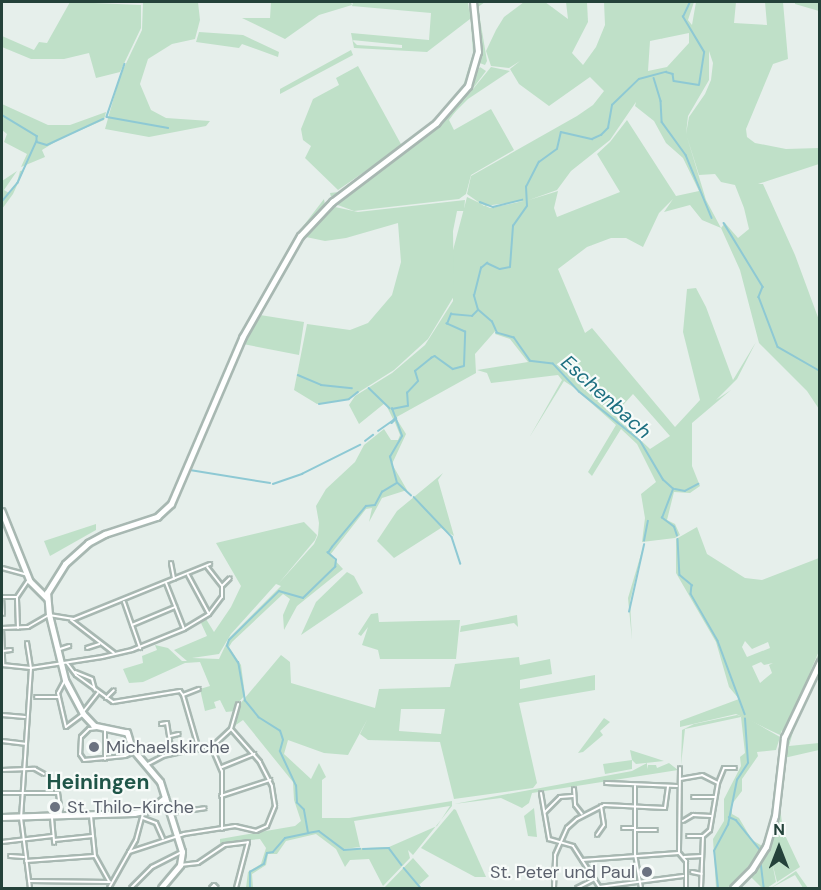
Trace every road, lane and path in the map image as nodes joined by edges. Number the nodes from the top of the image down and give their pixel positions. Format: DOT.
graph roads {
  1 [pos="473,2"];
  2 [pos="2,511"];
  3 [pos="171,563"];
  4 [pos="2,568"];
  5 [pos="188,575"];
  6 [pos="28,576"];
  7 [pos="230,578"];
  8 [pos="174,579"];
  9 [pos="166,583"];
  10 [pos="222,586"];
  11 [pos="2,597"];
  12 [pos="17,597"];
  13 [pos="47,598"];
  14 [pos="124,602"];
  15 [pos="175,607"];
  16 [pos="3,614"];
  17 [pos="49,615"];
  18 [pos="209,615"];
  19 [pos="72,620"];
  20 [pos="132,625"];
  21 [pos="2,628"];
  22 [pos="18,628"];
  23 [pos="184,629"];
  24 [pos="27,643"];
  25 [pos="99,644"];
  26 [pos="69,646"];
  27 [pos="87,648"];
  28 [pos="140,648"];
  29 [pos="11,650"];
  30 [pos="57,650"];
  31 [pos="3,651"];
  32 [pos="115,654"];
  33 [pos="819,662"];
  34 [pos="64,664"];
  35 [pos="2,665"];
  36 [pos="31,668"];
  37 [pos="72,671"];
  38 [pos="65,680"];
  39 [pos="200,689"];
  40 [pos="94,690"];
  41 [pos="114,690"];
  42 [pos="98,693"];
  43 [pos="183,695"];
  44 [pos="59,697"];
  45 [pos="36,698"];
  46 [pos="106,698"];
  47 [pos="238,705"];
  48 [pos="82,713"];
  49 [pos="2,715"];
  50 [pos="26,717"];
  51 [pos="173,722"];
  52 [pos="167,723"];
  53 [pos="161,724"];
  54 [pos="97,727"];
  55 [pos="105,729"];
  56 [pos="231,729"];
  57 [pos="179,734"];
  58 [pos="170,736"];
  59 [pos="2,741"];
  60 [pos="25,744"];
  61 [pos="212,747"];
  62 [pos="199,750"];
  63 [pos="134,752"];
  64 [pos="172,754"];
  65 [pos="254,754"];
  66 [pos="105,759"];
  67 [pos="148,764"];
  68 [pos="222,767"];
  69 [pos="680,768"];
  70 [pos="735,768"];
  71 [pos="2,770"];
  72 [pos="23,770"];
  73 [pos="44,774"];
  74 [pos="270,780"];
  75 [pos="606,783"];
  76 [pos="679,783"];
  77 [pos="718,783"];
  78 [pos="635,786"];
  79 [pos="668,786"];
  80 [pos="574,789"];
  81 [pos="2,793"];
  82 [pos="541,793"];
  83 [pos="22,794"];
  84 [pos="221,796"];
  85 [pos="573,796"];
  86 [pos="693,797"];
  87 [pos="715,797"];
  88 [pos="165,798"];
  89 [pos="601,806"];
  90 [pos="635,807"];
  91 [pos="205,808"];
  92 [pos="144,811"];
  93 [pos="545,812"];
  94 [pos="169,814"];
  95 [pos="582,814"];
  96 [pos="91,816"];
  97 [pos="711,816"];
  98 [pos="2,817"];
  99 [pos="61,817"];
  100 [pos="21,818"];
  101 [pos="52,818"];
  102 [pos="143,818"];
  103 [pos="682,822"];
  104 [pos="623,828"];
  105 [pos="222,829"];
  106 [pos="635,829"];
  107 [pos="656,830"];
  108 [pos="177,835"];
  109 [pos="597,835"];
  110 [pos="93,836"];
  111 [pos="688,836"];
  112 [pos="703,836"];
  113 [pos="164,839"];
  114 [pos="54,840"];
  115 [pos="22,841"];
  116 [pos="560,841"];
  117 [pos="2,842"];
  118 [pos="129,852"];
  119 [pos="182,852"];
  120 [pos="679,853"];
  121 [pos="635,854"];
  122 [pos="10,855"];
  123 [pos="95,856"];
  124 [pos="702,856"];
  125 [pos="24,857"];
  126 [pos="684,857"];
  127 [pos="582,860"];
  128 [pos="25,861"];
  129 [pos="180,865"];
  130 [pos="692,872"];
  131 [pos="702,874"];
  132 [pos="683,876"];
  133 [pos="593,880"];
  134 [pos="29,881"];
  135 [pos="640,881"];
  136 [pos="110,882"];
  137 [pos="623,884"];
  138 [pos="30,888"];
  139 [pos="109,888"];
  140 [pos="131,888"];
  141 [pos="161,888"];
  142 [pos="211,888"];
  143 [pos="217,888"];
  144 [pos="236,888"];
  145 [pos="554,888"];
  146 [pos="577,888"];
  147 [pos="599,888"];
  148 [pos="624,888"];
  149 [pos="641,888"];
  150 [pos="686,888"];
  151 [pos="701,888"];
  152 [pos="733,888"];
  1 -- 13 [label="main road"];
  2 -- 6 [label="main road"];
  3 -- 8 [label="street"];
  4 -- 6 [label="street"];
  5 -- 8 [label="street"];
  5 -- 10 [label="street"];
  5 -- 18 [label="street"];
  6 -- 12 [label="street"];
  6 -- 13 [label="main road"];
  7 -- 10 [label="street"];
  8 -- 9 [label="street"];
  9 -- 14 [label="street"];
  9 -- 15 [label="street"];
  10 -- 18 [label="street"];
  11 -- 12 [label="street"];
  11 -- 16 [label="street"];
  12 -- 22 [label="street"];
  13 -- 17 [label="main road"];
  14 -- 19 [label="street"];
  14 -- 20 [label="street"];
  15 -- 20 [label="street"];
  15 -- 23 [label="street"];
  17 -- 19 [label="street"];
  17 -- 22 [label="street"];
  17 -- 30 [label="main road"];
  18 -- 23 [label="street"];
  19 -- 25 [label="street"];
  20 -- 28 [label="street"];
  21 -- 22 [label="street"];
  21 -- 31 [label="street"];
  23 -- 28 [label="street"];
  24 -- 36 [label="street"];
  25 -- 27 [label="street"];
  25 -- 32 [label="street"];
  26 -- 30 [label="street"];
  28 -- 32 [label="street"];
  29 -- 31 [label="street"];
  30 -- 34 [label="main road"];
  31 -- 35 [label="street"];
  32 -- 34 [label="street"];
  33 -- 152 [label="main road"];
  34 -- 36 [label="street"];
  34 -- 37 [label="street"];
  34 -- 38 [label="main road"];
  35 -- 36 [label="street"];
  36 -- 50 [label="street"];
  37 -- 40 [label="street"];
  37 -- 40 [label="street"];
  38 -- 44 [label="street"];
  38 -- 48 [label="main road"];
  39 -- 43 [label="street"];
  40 -- 42 [label="street"];
  41 -- 46 [label="street"];
  42 -- 46 [label="street"];
  42 -- 48 [label="street"];
  43 -- 46 [label="street"];
  43 -- 62 [label="street"];
  44 -- 45 [label="street"];
  44 -- 48 [label="street"];
  47 -- 56 [label="street"];
  48 -- 54 [label="main road"];
  49 -- 50 [label="street"];
  50 -- 60 [label="street"];
  51 -- 52 [label="street"];
  52 -- 53 [label="street"];
  52 -- 58 [label="street"];
  54 -- 55 [label="main road"];
  54 -- 66 [label="street"];
  55 -- 63 [label="main road"];
  55 -- 66 [label="street"];
  56 -- 61 [label="street"];
  56 -- 65 [label="street"];
  57 -- 58 [label="street"];
  58 -- 64 [label="street"];
  59 -- 60 [label="street"];
  60 -- 72 [label="street"];
  61 -- 62 [label="street"];
  61 -- 68 [label="street"];
  62 -- 64 [label="street"];
  63 -- 66 [label="street"];
  63 -- 67 [label="main road"];
  64 -- 67 [label="street"];
  65 -- 68 [label="street"];
  65 -- 74 [label="street"];
  67 -- 88 [label="main road"];
  68 -- 84 [label="street"];
  69 -- 76 [label="street"];
  70 -- 77 [label="street"];
  71 -- 72 [label="street"];
  72 -- 73 [label="street"];
  72 -- 83 [label="street"];
  74 -- 84 [label="street"];
  74 -- 105 [label="street"];
  75 -- 78 [label="street"];
  76 -- 77 [label="street"];
  76 -- 79 [label="street"];
  76 -- 103 [label="street"];
  77 -- 87 [label="street"];
  78 -- 79 [label="street"];
  78 -- 90 [label="street"];
  79 -- 90 [label="street"];
  80 -- 85 [label="street"];
  81 -- 83 [label="street"];
  82 -- 93 [label="street"];
  83 -- 99 [label="street"];
  83 -- 100 [label="street"];
  84 -- 105 [label="street"];
  85 -- 93 [label="street"];
  85 -- 95 [label="street"];
  86 -- 87 [label="street"];
  87 -- 97 [label="street"];
  88 -- 92 [label="main road"];
  88 -- 94 [label="main road"];
  89 -- 90 [label="street"];
  89 -- 95 [label="street"];
  89 -- 109 [label="street"];
  90 -- 106 [label="street"];
  91 -- 94 [label="street"];
  92 -- 96 [label="main road"];
  92 -- 102 [label="street"];
  93 -- 116 [label="street"];
  94 -- 108 [label="main road"];
  95 -- 116 [label="street"];
  96 -- 99 [label="main road"];
  96 -- 110 [label="street"];
  97 -- 103 [label="street"];
  97 -- 112 [label="street"];
  98 -- 100 [label="main road"];
  99 -- 101 [label="main road"];
  100 -- 101 [label="main road"];
  100 -- 115 [label="street"];
  101 -- 114 [label="street"];
  102 -- 113 [label="street"];
  102 -- 118 [label="street"];
  103 -- 120 [label="street"];
  104 -- 106 [label="street"];
  105 -- 108 [label="street"];
  106 -- 107 [label="street"];
  106 -- 121 [label="street"];
  108 -- 113 [label="street"];
  108 -- 119 [label="main road"];
  110 -- 114 [label="street"];
  110 -- 123 [label="street"];
  111 -- 112 [label="street"];
  112 -- 124 [label="street"];
  113 -- 118 [label="street"];
  114 -- 115 [label="street"];
  115 -- 117 [label="street"];
  115 -- 125 [label="street"];
  116 -- 127 [label="street"];
  116 -- 145 [label="street"];
  118 -- 136 [label="street"];
  119 -- 129 [label="main road"];
  119 -- 140 [label="street"];
  120 -- 121 [label="street"];
  120 -- 126 [label="street"];
  121 -- 127 [label="street"];
  121 -- 135 [label="street"];
  122 -- 125 [label="street"];
  123 -- 128 [label="street"];
  123 -- 136 [label="street"];
  124 -- 126 [label="street"];
  124 -- 131 [label="street"];
  125 -- 128 [label="street"];
  126 -- 132 [label="street"];
  127 -- 133 [label="street"];
  128 -- 134 [label="street"];
  129 -- 141 [label="main road"];
  129 -- 144 [label="street"];
  130 -- 131 [label="street"];
  131 -- 151 [label="street"];
  132 -- 135 [label="street"];
  132 -- 150 [label="street"];
  133 -- 146 [label="street"];
  133 -- 147 [label="street"];
  134 -- 136 [label="street"];
  134 -- 138 [label="street"];
  135 -- 137 [label="street"];
  135 -- 149 [label="street"];
  136 -- 139 [label="street"];
  137 -- 147 [label="street"];
  137 -- 148 [label="street"];
  142 -- 143 [label="street"];
}
